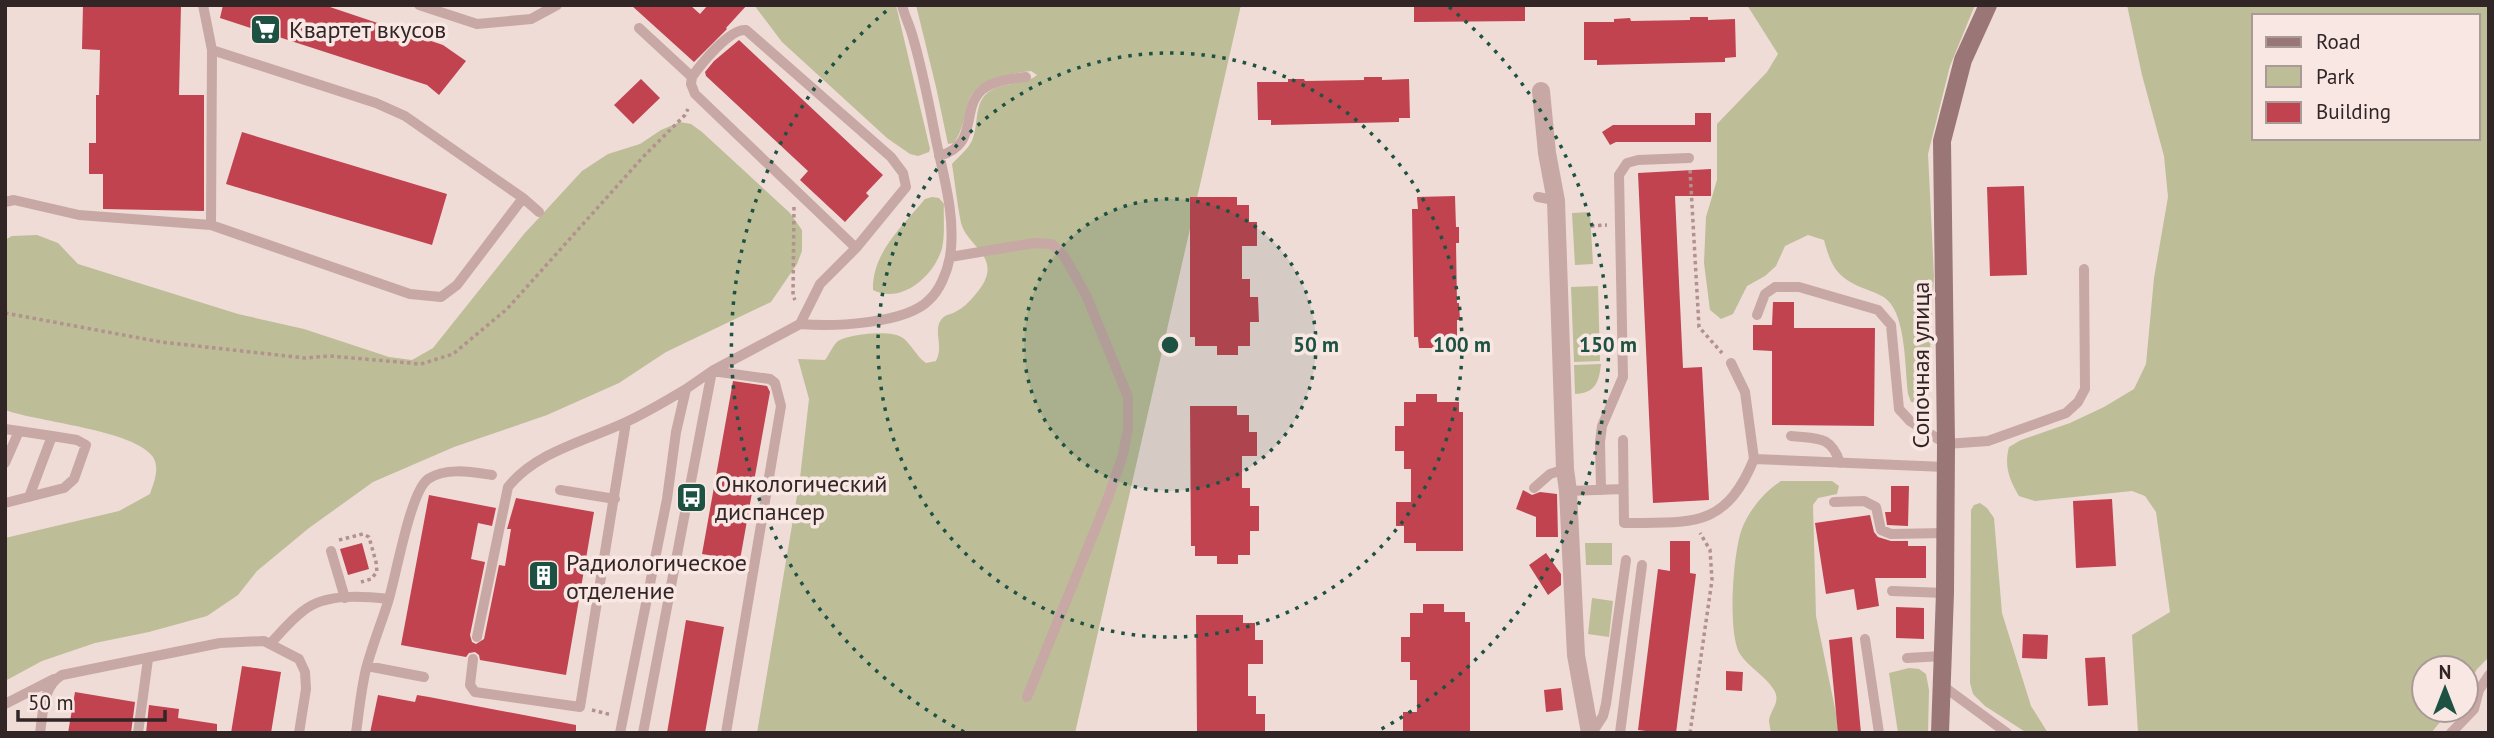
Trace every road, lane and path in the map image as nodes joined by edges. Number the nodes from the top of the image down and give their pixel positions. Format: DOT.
graph roads {
  1 [pos="203,5"];
  2 [pos="419,5"];
  3 [pos="556,5"];
  4 [pos="902,5"];
  5 [pos="1988,5"];
  6 [pos="639,28"];
  7 [pos="212,50"];
  8 [pos="692,77"];
  9 [pos="1026,77"];
  10 [pos="1541,90"];
  11 [pos="940,156"];
  12 [pos="1689,158"];
  13 [pos="794,189"];
  14 [pos="1538,197"];
  15 [pos="523,198"];
  16 [pos="5,201"];
  17 [pos="1557,210"];
  18 [pos="539,212"];
  19 [pos="211,225"];
  20 [pos="856,248"];
  21 [pos="950,257"];
  22 [pos="2084,270"];
  23 [pos="807,311"];
  24 [pos="1757,315"];
  25 [pos="800,324"];
  26 [pos="1731,363"];
  27 [pos="712,371"];
  28 [pos="686,389"];
  29 [pos="626,422"];
  30 [pos="5,429"];
  31 [pos="19,431"];
  32 [pos="52,436"];
  33 [pos="1791,436"];
  34 [pos="1623,440"];
  35 [pos="1946,444"];
  36 [pos="1754,459"];
  37 [pos="5,463"];
  38 [pos="1840,463"];
  39 [pos="1945,467"];
  40 [pos="1565,469"];
  41 [pos="492,475"];
  42 [pos="1534,488"];
  43 [pos="1623,489"];
  44 [pos="560,490"];
  45 [pos="1601,490"];
  46 [pos="1568,491"];
  47 [pos="29,497"];
  48 [pos="615,499"];
  49 [pos="1833,502"];
  50 [pos="5,503"];
  51 [pos="1693,522"];
  52 [pos="1945,533"];
  53 [pos="331,551"];
  54 [pos="1626,560"];
  55 [pos="1642,565"];
  56 [pos="1892,591"];
  57 [pos="344,593"];
  58 [pos="1945,593"];
  59 [pos="599,594"];
  60 [pos="389,599"];
  61 [pos="646,601"];
  62 [pos="477,637"];
  63 [pos="1865,639"];
  64 [pos="271,643"];
  65 [pos="1943,656"];
  66 [pos="1907,657"];
  67 [pos="148,659"];
  68 [pos="473,659"];
  69 [pos="367,666"];
  70 [pos="2489,675"];
  71 [pos="424,677"];
  72 [pos="54,679"];
  73 [pos="1943,686"];
  74 [pos="1027,697"];
  75 [pos="5,704"];
  76 [pos="580,707"];
  77 [pos="624,718"];
  78 [pos="40,733"];
  79 [pos="138,733"];
  80 [pos="299,733"];
  81 [pos="356,733"];
  82 [pos="620,733"];
  83 [pos="643,733"];
  84 [pos="726,733"];
  85 [pos="1591,733"];
  86 [pos="1620,733"];
  87 [pos="1690,733"];
  88 [pos="1879,733"];
  89 [pos="1940,733"];
  90 [pos="2007,733"];
  91 [pos="2451,733"];
  1 -- 7 [label="lane"];
  2 -- 3 [label="lane"];
  4 -- 11 [label="lane"];
  5 -- 35 [label="main road, Сопочная улица"];
  6 -- 8 [label="lane"];
  7 -- 15 [label="lane"];
  7 -- 19 [label="lane"];
  8 -- 13 [label="lane"];
  8 -- 20 [label="lane"];
  9 -- 11 [label="lane"];
  10 -- 17 [label="street"];
  11 -- 21 [label="lane"];
  12 -- 26 [label="path"];
  12 -- 45 [label="lane"];
  13 -- 20 [label="lane"];
  13 -- 23 [label="path"];
  14 -- 17 [label="lane"];
  15 -- 18 [label="lane"];
  15 -- 19 [label="lane"];
  16 -- 19 [label="lane"];
  17 -- 40 [label="street"];
  20 -- 23 [label="lane"];
  21 -- 25 [label="lane"];
  21 -- 74 [label="lane"];
  22 -- 35 [label="lane"];
  23 -- 25 [label="lane"];
  24 -- 35 [label="lane"];
  25 -- 27 [label="lane"];
  26 -- 36 [label="lane"];
  27 -- 28 [label="lane"];
  27 -- 83 [label="lane"];
  27 -- 84 [label="lane"];
  28 -- 29 [label="lane"];
  28 -- 61 [label="lane"];
  29 -- 48 [label="lane"];
  29 -- 62 [label="lane"];
  30 -- 31 [label="lane"];
  31 -- 32 [label="lane"];
  31 -- 37 [label="lane"];
  32 -- 47 [label="lane"];
  32 -- 47 [label="lane"];
  33 -- 38 [label="lane"];
  34 -- 43 [label="lane"];
  35 -- 39 [label="main road, Сопочная улица"];
  36 -- 38 [label="lane"];
  36 -- 51 [label="lane"];
  38 -- 39 [label="lane"];
  39 -- 52 [label="main road, Сопочная улица"];
  40 -- 42 [label="lane"];
  40 -- 46 [label="street"];
  41 -- 60 [label="lane"];
  43 -- 45 [label="lane"];
  43 -- 51 [label="lane"];
  44 -- 48 [label="lane"];
  45 -- 46 [label="lane"];
  46 -- 85 [label="street"];
  47 -- 50 [label="lane"];
  48 -- 59 [label="lane"];
  49 -- 52 [label="lane"];
  51 -- 87 [label="path"];
  52 -- 58 [label="main road, Сопочная улица"];
  53 -- 57 [label="lane"];
  53 -- 57 [label="path"];
  54 -- 85 [label="lane"];
  55 -- 86 [label="lane"];
  56 -- 58 [label="lane"];
  57 -- 60 [label="lane"];
  57 -- 64 [label="lane"];
  58 -- 65 [label="main road, Сопочная улица"];
  59 -- 61 [label="path"];
  59 -- 76 [label="lane"];
  60 -- 69 [label="lane"];
  61 -- 77 [label="lane"];
  63 -- 88 [label="lane"];
  64 -- 67 [label="lane"];
  64 -- 80 [label="lane"];
  65 -- 66 [label="lane"];
  65 -- 73 [label="main road, Сопочная улица"];
  67 -- 72 [label="lane"];
  67 -- 79 [label="lane"];
  68 -- 76 [label="lane"];
  69 -- 71 [label="lane"];
  69 -- 81 [label="lane"];
  70 -- 91 [label="lane"];
  72 -- 75 [label="lane"];
  72 -- 78 [label="lane"];
  73 -- 89 [label="main road, Сопочная улица"];
  73 -- 90 [label="lane"];
  76 -- 77 [label="path"];
  77 -- 82 [label="lane"];
}
